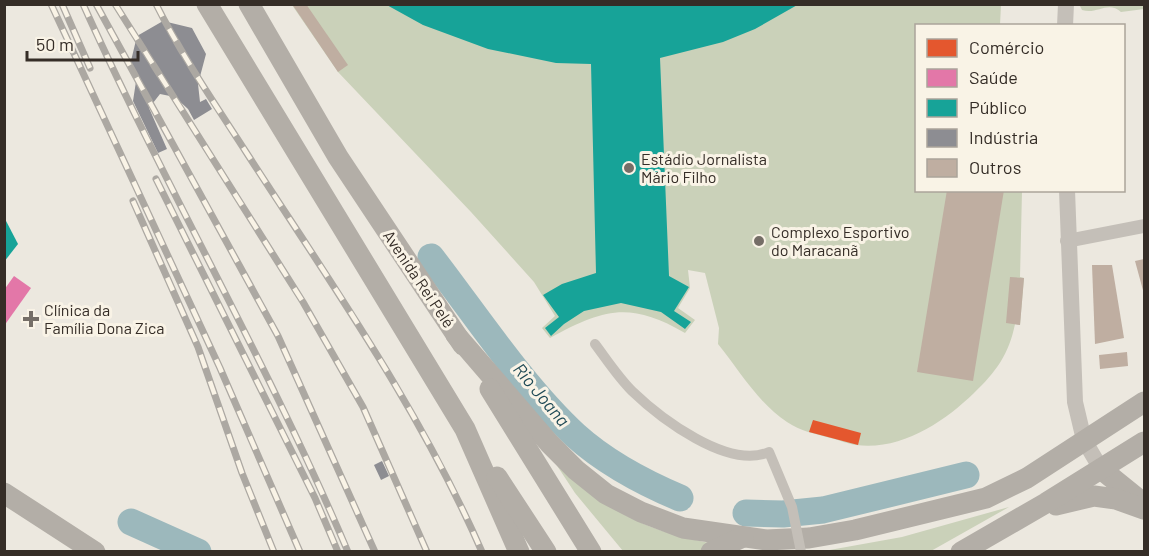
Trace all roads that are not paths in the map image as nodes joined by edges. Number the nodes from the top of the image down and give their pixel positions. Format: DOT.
graph roads {
  1 [pos="207,4"];
  2 [pos="249,4"];
  3 [pos="1066,4"];
  4 [pos="1065,24"];
  5 [pos="283,130"];
  6 [pos="327,140"];
  7 [pos="1067,192"];
  8 [pos="1144,226"];
  9 [pos="1067,241"];
  10 [pos="456,335"];
  11 [pos="595,344"];
  12 [pos="1144,402"];
  13 [pos="465,429"];
  14 [pos="1084,440"];
  15 [pos="1144,442"];
  16 [pos="1101,469"];
  17 [pos="4,493"];
  18 [pos="1046,503"];
  19 [pos="1144,504"];
  20 [pos="1144,509"];
  21 [pos="744,537"];
  22 [pos="85,549"];
  23 [pos="519,552"];
  24 [pos="546,552"];
  25 [pos="591,552"];
  26 [pos="711,552"];
  27 [pos="801,552"];
  28 [pos="961,552"];
  1 -- 5 [label="main road"];
  2 -- 6 [label="main road, Avenida Rei Pelé"];
  3 -- 4 [label="street"];
  5 -- 6 [label="main road"];
  5 -- 13 [label="main road"];
  6 -- 10 [label="main road, Avenida Rei Pelé"];
  7 -- 9 [label="street"];
  8 -- 9 [label="street"];
  9 -- 14 [label="street"];
  10 -- 21 [label="main road"];
  10 -- 25 [label="main road, Avenida Rei Pelé"];
  11 -- 27 [label="street, bridge"];
  12 -- 14 [label="main road"];
  13 -- 23 [label="main road"];
  13 -- 24 [label="main road"];
  14 -- 16 [label="street"];
  14 -- 21 [label="main road"];
  15 -- 16 [label="main road"];
  16 -- 18 [label="main road"];
  16 -- 19 [label="main road"];
  17 -- 22 [label="main road"];
  18 -- 20 [label="main road"];
  18 -- 28 [label="main road"];
  21 -- 26 [label="main road"];
}
